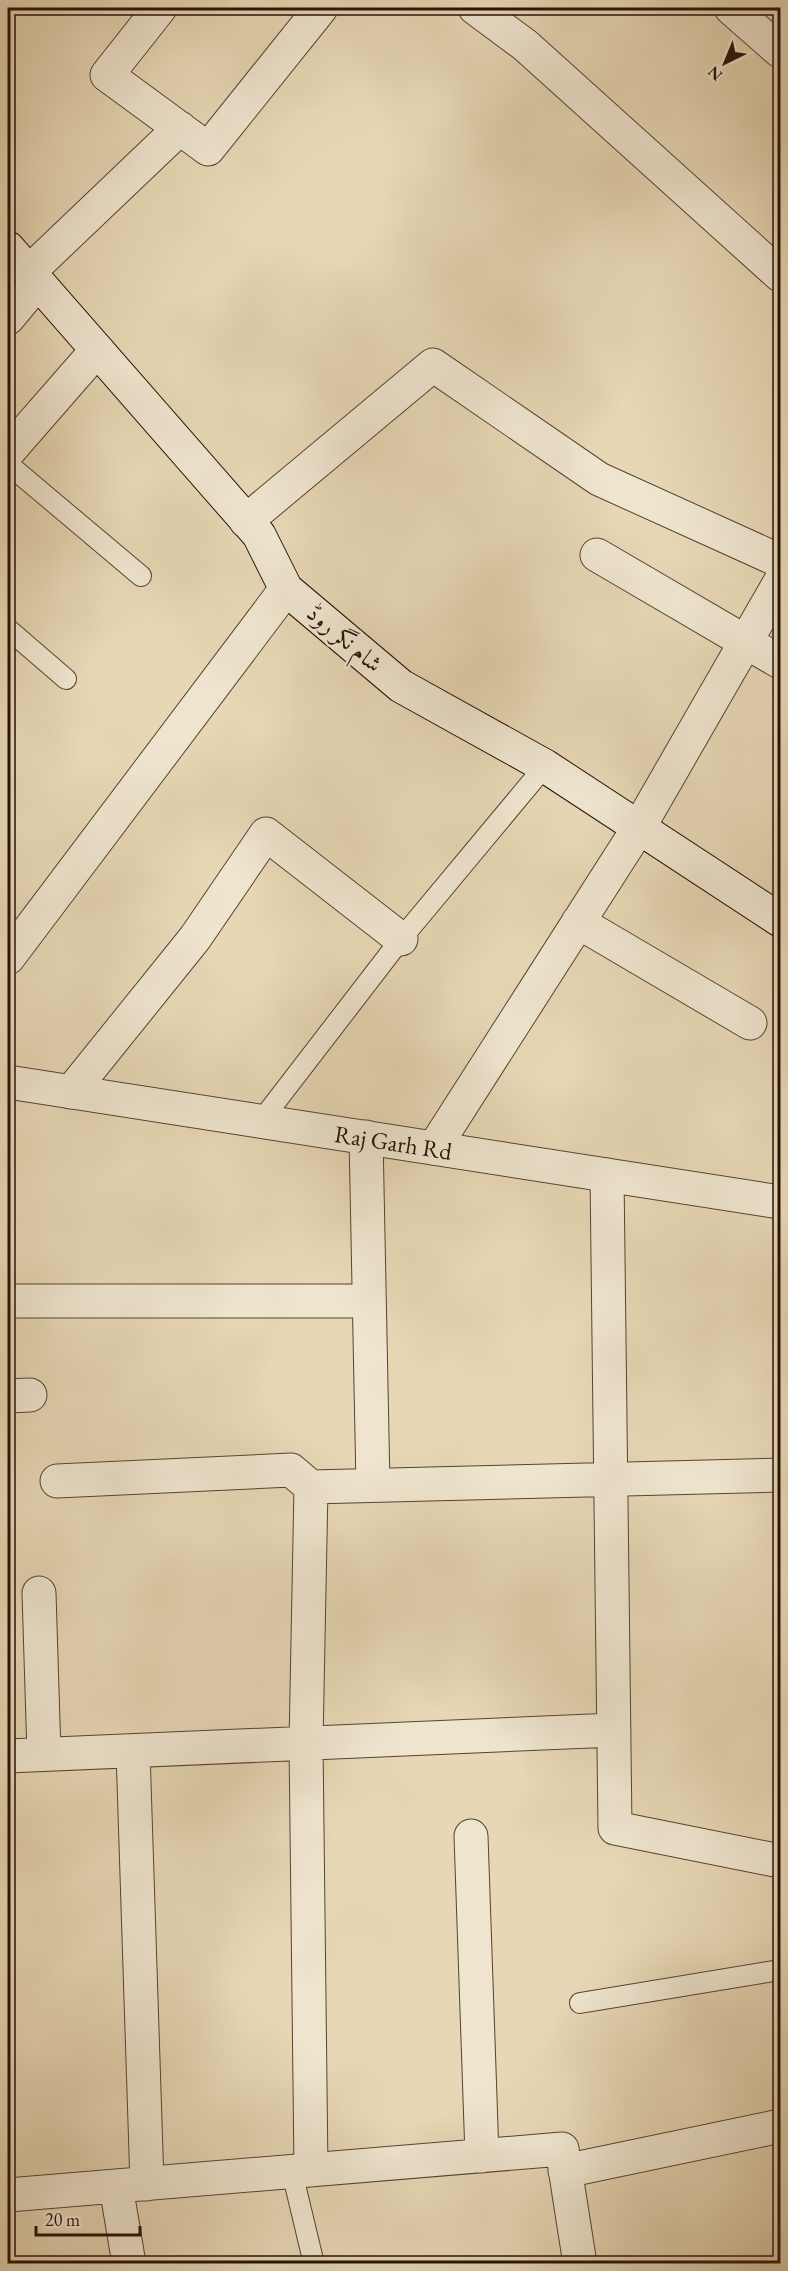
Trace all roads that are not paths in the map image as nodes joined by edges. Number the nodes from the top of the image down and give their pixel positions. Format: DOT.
graph roads {
  1 [pos="160,8"];
  2 [pos="321,8"];
  3 [pos="475,8"];
  4 [pos="731,8"];
  5 [pos="780,51"];
  6 [pos="180,128"];
  7 [pos="8,248"];
  8 [pos="780,275"];
  9 [pos="33,278"];
  10 [pos="8,318"];
  11 [pos="97,350"];
  12 [pos="8,452"];
  13 [pos="8,464"];
  14 [pos="246,521"];
  15 [pos="597,555"];
  16 [pos="780,561"];
  17 [pos="141,576"];
  18 [pos="780,582"];
  19 [pos="286,589"];
  20 [pos="8,629"];
  21 [pos="746,642"];
  22 [pos="780,662"];
  23 [pos="66,679"];
  24 [pos="545,766"];
  25 [pos="638,829"];
  26 [pos="780,920"];
  27 [pos="578,922"];
  28 [pos="401,939"];
  29 [pos="8,958"];
  30 [pos="750,1023"];
  31 [pos="8,1082"];
  32 [pos="71,1092"];
  33 [pos="261,1121"];
  34 [pos="366,1137"];
  35 [pos="434,1148"];
  36 [pos="608,1175"];
  37 [pos="780,1202"];
  38 [pos="8,1301"];
  39 [pos="369,1301"];
  40 [pos="780,1475"];
  41 [pos="611,1480"];
  42 [pos="57,1481"];
  43 [pos="373,1485"];
  44 [pos="311,1487"];
  45 [pos="39,1593"];
  46 [pos="614,1730"];
  47 [pos="306,1743"];
  48 [pos="133,1751"];
  49 [pos="44,1754"];
  50 [pos="8,1756"];
  51 [pos="471,1836"];
  52 [pos="780,1861"];
  53 [pos="780,1970"];
  54 [pos="580,2002"];
  55 [pos="780,2126"];
  56 [pos="482,2156"];
  57 [pos="565,2170"];
  58 [pos="302,2171"];
  59 [pos="131,2185"];
  60 [pos="8,2195"];
  61 [pos="129,2264"];
  62 [pos="314,2264"];
  63 [pos="580,2264"];
  1 -- 6 [label="street"];
  2 -- 6 [label="street"];
  3 -- 8 [label="street"];
  4 -- 5 [label="street"];
  6 -- 9 [label="street"];
  7 -- 9 [label="street, شام نگر روڈ"];
  9 -- 10 [label="street"];
  9 -- 11 [label="street, شام نگر روڈ"];
  11 -- 12 [label="street"];
  11 -- 14 [label="street, شام نگر روڈ"];
  13 -- 17 [label="lane"];
  14 -- 16 [label="street"];
  14 -- 19 [label="street, شام نگر روڈ"];
  15 -- 21 [label="street"];
  18 -- 21 [label="street"];
  19 -- 24 [label="street, شام نگر روڈ"];
  19 -- 29 [label="street"];
  20 -- 23 [label="lane"];
  21 -- 22 [label="street"];
  21 -- 25 [label="street"];
  24 -- 25 [label="street, شام نگر روڈ"];
  24 -- 28 [label="lane"];
  25 -- 26 [label="street, شام نگر روڈ"];
  25 -- 27 [label="street"];
  27 -- 30 [label="street"];
  27 -- 35 [label="street"];
  28 -- 32 [label="street"];
  28 -- 33 [label="lane"];
  31 -- 32 [label="street, Raj Garh Rd"];
  32 -- 33 [label="street, Raj Garh Rd"];
  33 -- 34 [label="street, Raj Garh Rd"];
  34 -- 35 [label="street, Raj Garh Rd"];
  34 -- 39 [label="street"];
  35 -- 36 [label="street, Raj Garh Rd"];
  36 -- 37 [label="street, Raj Garh Rd"];
  36 -- 41 [label="street"];
  38 -- 39 [label="street"];
  39 -- 43 [label="street"];
  40 -- 41 [label="street"];
  41 -- 43 [label="street"];
  41 -- 46 [label="street"];
  42 -- 44 [label="street"];
  43 -- 44 [label="street"];
  44 -- 47 [label="street"];
  45 -- 49 [label="street"];
  46 -- 47 [label="street"];
  46 -- 52 [label="street"];
  47 -- 48 [label="street"];
  47 -- 58 [label="street"];
  48 -- 49 [label="street"];
  48 -- 59 [label="street"];
  49 -- 50 [label="street"];
  51 -- 56 [label="street"];
  53 -- 54 [label="lane"];
  55 -- 57 [label="street"];
  56 -- 57 [label="street"];
  56 -- 58 [label="street"];
  57 -- 63 [label="street"];
  58 -- 59 [label="street"];
  58 -- 62 [label="lane"];
  59 -- 60 [label="street"];
  59 -- 61 [label="street"];
}
